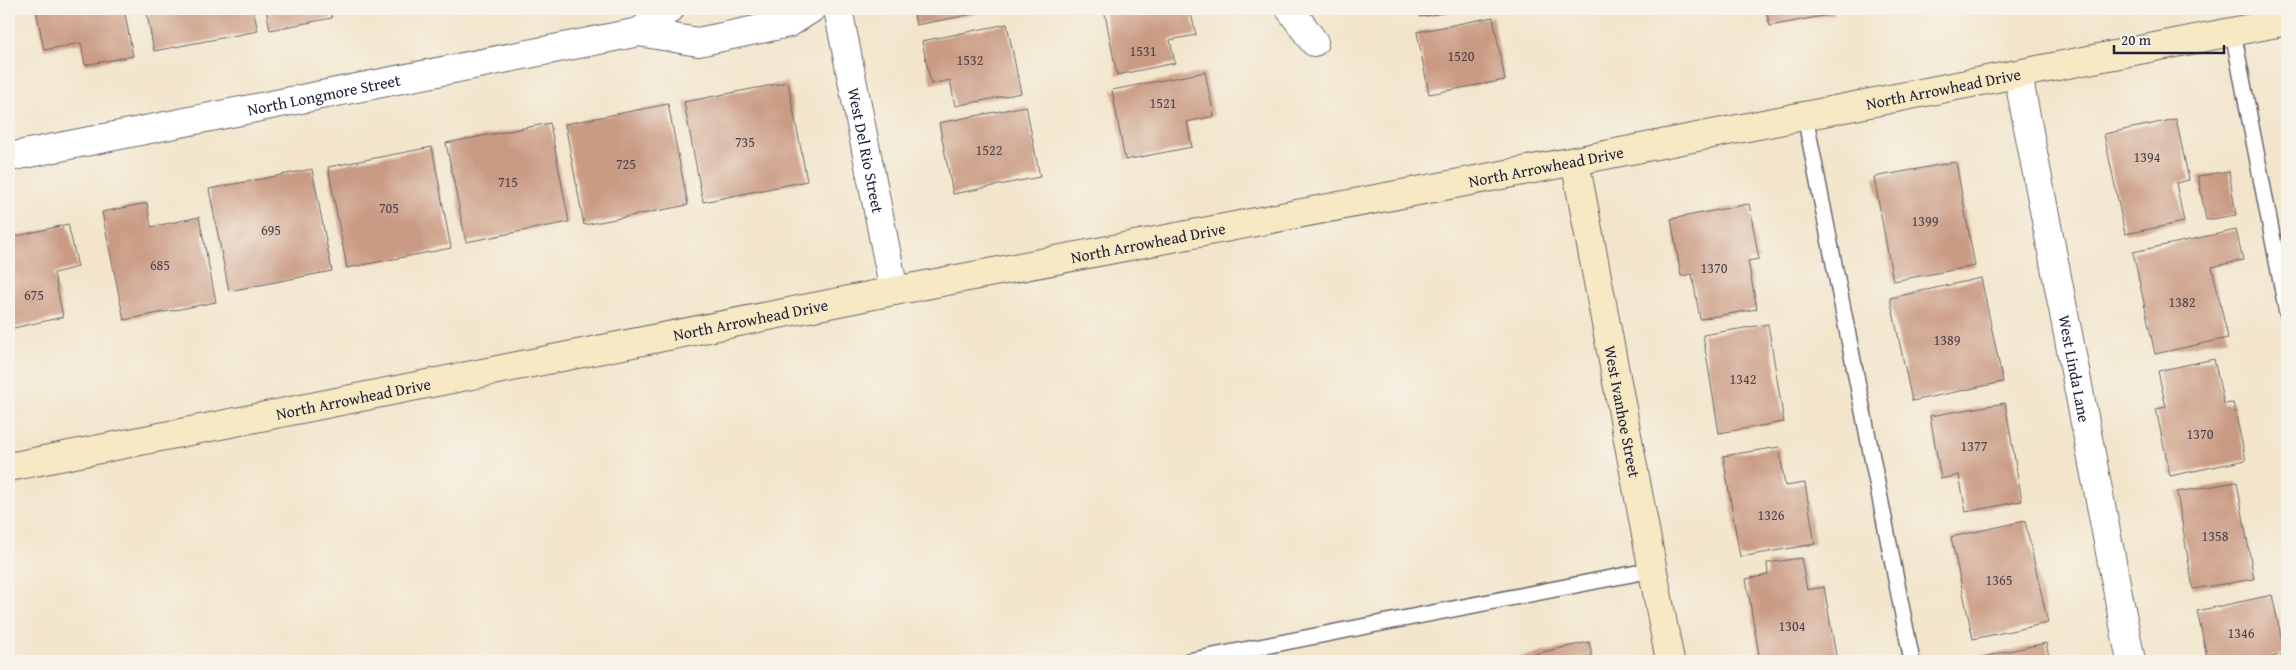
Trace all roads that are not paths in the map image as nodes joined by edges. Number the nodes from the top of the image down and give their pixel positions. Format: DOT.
graph roads {
  1 [pos="670,9"];
  2 [pos="812,9"];
  3 [pos="838,9"];
  4 [pos="1290,9"];
  5 [pos="2287,21"];
  6 [pos="639,32"];
  7 [pos="2232,32"];
  8 [pos="1314,42"];
  9 [pos="2018,75"];
  10 [pos="1805,116"];
  11 [pos="9,157"];
  12 [pos="1575,161"];
  13 [pos="894,291"];
  14 [pos="2287,313"];
  15 [pos="9,467"];
  16 [pos="1652,570"];
  17 [pos="1188,661"];
  18 [pos="1670,661"];
  19 [pos="1912,661"];
  20 [pos="2131,661"];
  1 -- 6 [label="street, North Longmore Street"];
  2 -- 6 [label="street, North Longmore Street"];
  3 -- 13 [label="street, West Del Rio Street"];
  4 -- 8 [label="street"];
  5 -- 7 [label="street, North Arrowhead Drive"];
  6 -- 11 [label="street, North Longmore Street"];
  7 -- 9 [label="street, North Arrowhead Drive"];
  7 -- 14 [label="lane"];
  9 -- 10 [label="street, North Arrowhead Drive"];
  9 -- 20 [label="street, West Linda Lane"];
  10 -- 12 [label="street, North Arrowhead Drive"];
  10 -- 19 [label="lane"];
  12 -- 13 [label="street, North Arrowhead Drive"];
  12 -- 16 [label="street, West Ivanhoe Street"];
  13 -- 15 [label="street, North Arrowhead Drive"];
  16 -- 17 [label="lane"];
  16 -- 18 [label="street, West Ivanhoe Street"];
}
